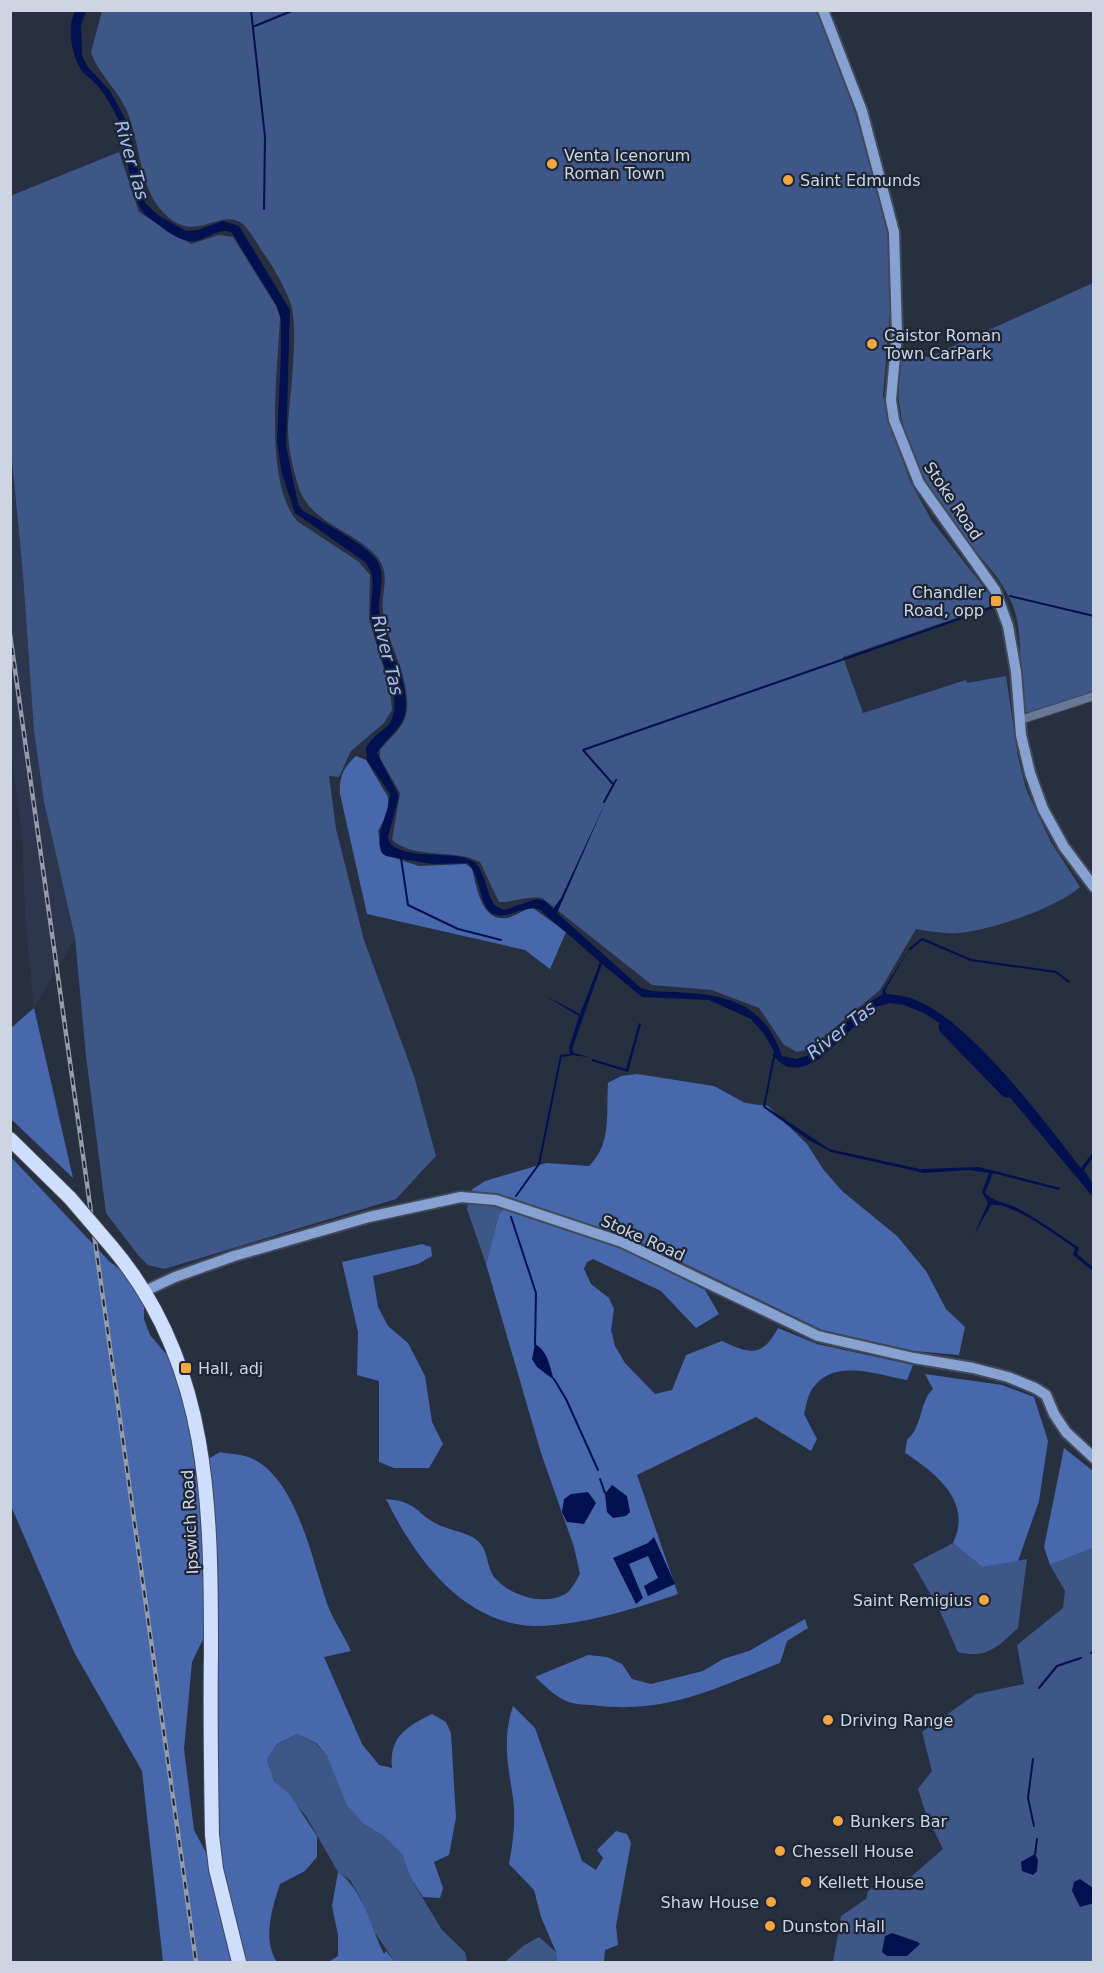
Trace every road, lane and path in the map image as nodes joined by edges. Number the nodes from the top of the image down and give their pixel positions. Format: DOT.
graph roads {
  1 [pos="823,10"];
  2 [pos="1094,696"];
  3 [pos="1020,720"];
  4 [pos="1094,886"];
  5 [pos="10,1139"];
  6 [pos="145,1291"];
  7 [pos="1094,1458"];
  8 [pos="239,1962"];
  1 -- 3 [label="street, Stoke Road"];
  2 -- 3 [label="street"];
  3 -- 4 [label="street, Stoke Road"];
  5 -- 6 [label="highway, Ipswich Road, bridge"];
  6 -- 7 [label="street, Stoke Road"];
  6 -- 8 [label="highway, Ipswich Road"];
}
